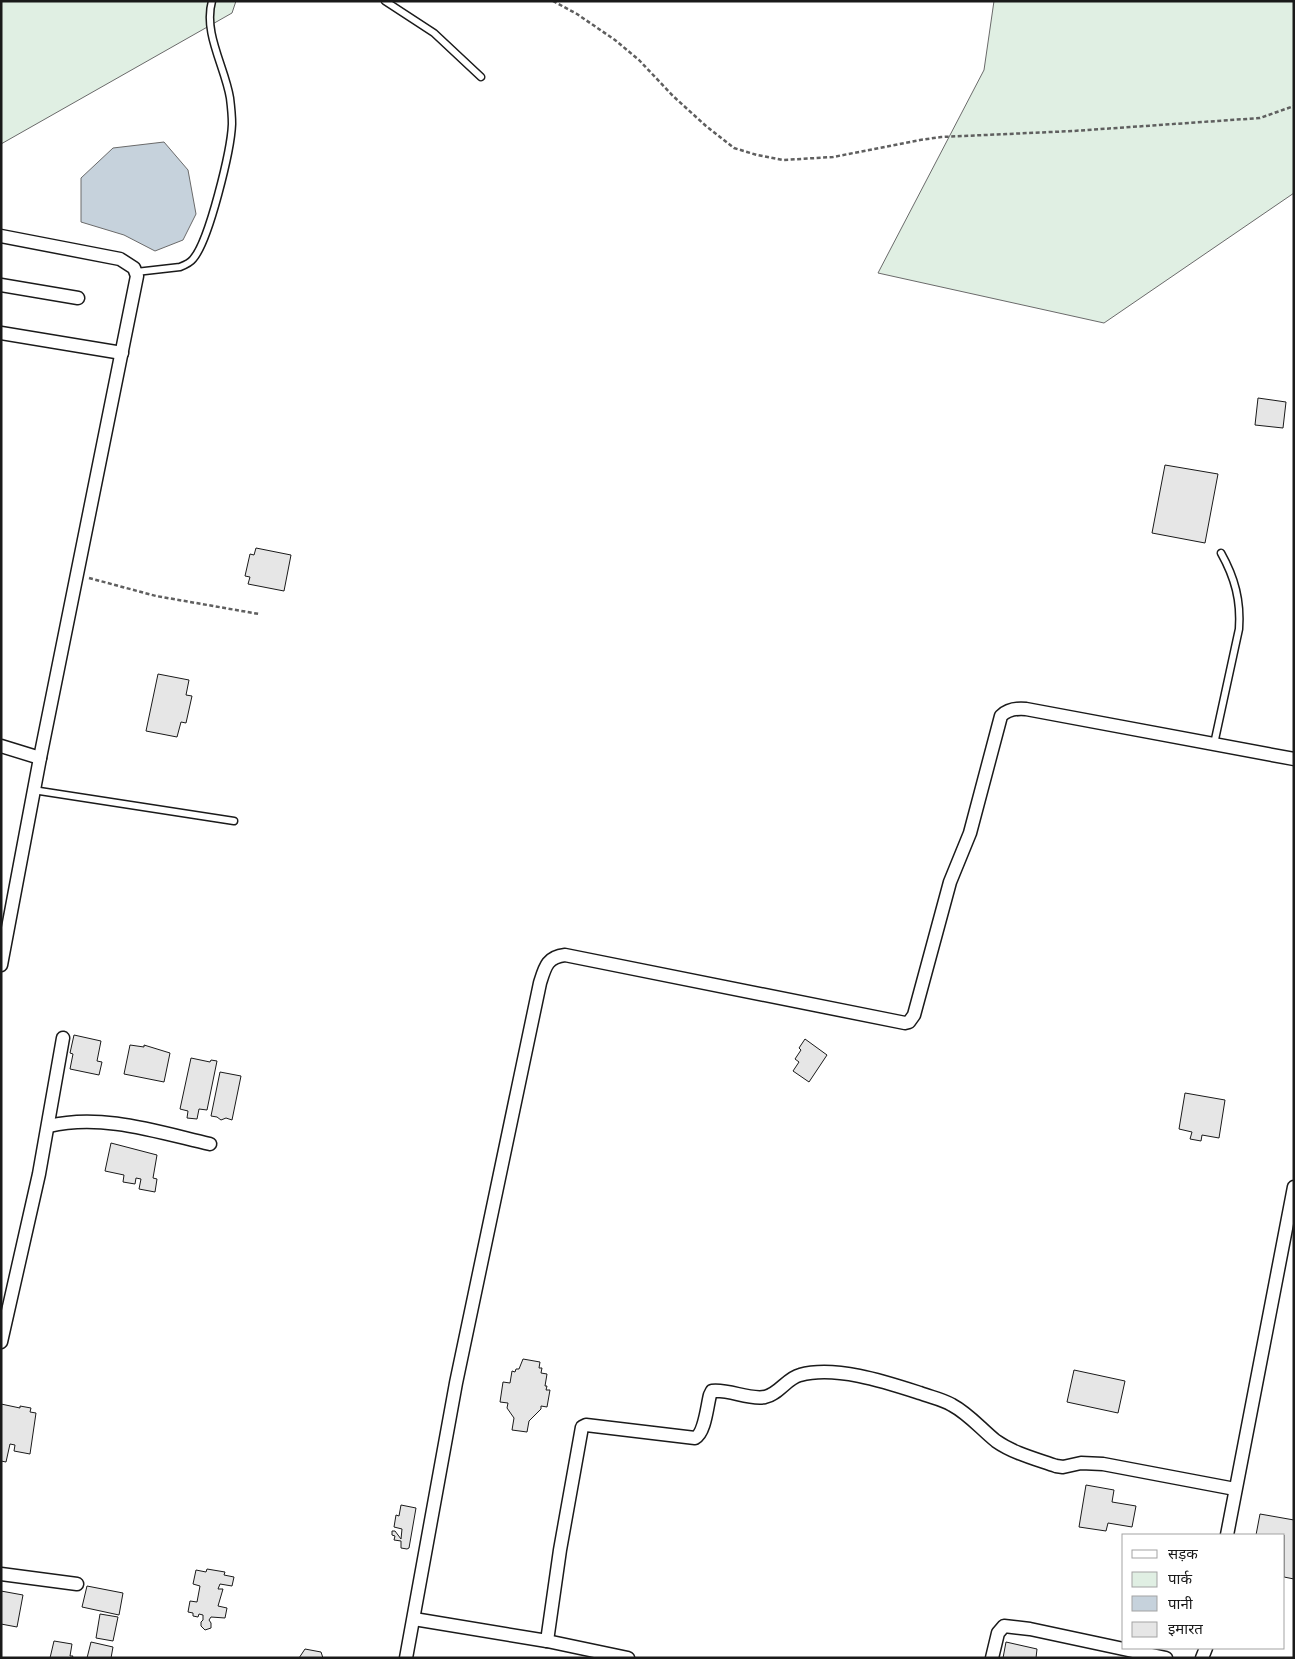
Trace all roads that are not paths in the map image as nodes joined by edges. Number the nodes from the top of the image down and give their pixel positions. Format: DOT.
graph roads {
  1 [pos="212,1"];
  2 [pos="385,1"];
  3 [pos="481,77"];
  4 [pos="1,236"];
  5 [pos="136,272"];
  6 [pos="1,285"];
  7 [pos="78,298"];
  8 [pos="1,333"];
  9 [pos="122,353"];
  10 [pos="1221,553"];
  11 [pos="1214,744"];
  12 [pos="1,746"];
  13 [pos="40,758"];
  14 [pos="1294,759"];
  15 [pos="33,790"];
  16 [pos="234,821"];
  17 [pos="1,965"];
  18 [pos="63,1038"];
  19 [pos="49,1126"];
  20 [pos="210,1144"];
  21 [pos="1294,1187"];
  22 [pos="1,1342"];
  23 [pos="1235,1489"];
  24 [pos="1227,1534"];
  25 [pos="1,1574"];
  26 [pos="77,1584"];
  27 [pos="414,1619"];
  28 [pos="547,1641"];
  29 [pos="1122,1649"];
  30 [pos="1124,1649"];
  31 [pos="406,1658"];
  32 [pos="628,1658"];
  33 [pos="992,1658"];
  34 [pos="1166,1658"];
  1 -- 5 [label="lane"];
  2 -- 3 [label="lane"];
  4 -- 5 [label="street"];
  5 -- 9 [label="street"];
  6 -- 7 [label="street"];
  8 -- 9 [label="street"];
  9 -- 13 [label="street"];
  10 -- 11 [label="lane"];
  11 -- 14 [label="street"];
  11 -- 27 [label="street"];
  12 -- 13 [label="street"];
  13 -- 15 [label="street"];
  15 -- 16 [label="lane"];
  15 -- 17 [label="street"];
  18 -- 19 [label="street"];
  19 -- 20 [label="street"];
  19 -- 22 [label="street"];
  21 -- 23 [label="street"];
  23 -- 24 [label="street"];
  23 -- 28 [label="street"];
  25 -- 26 [label="street"];
  27 -- 28 [label="street"];
  27 -- 31 [label="street"];
  28 -- 32 [label="street"];
  29 -- 33 [label="street"];
  30 -- 34 [label="street"];
}
